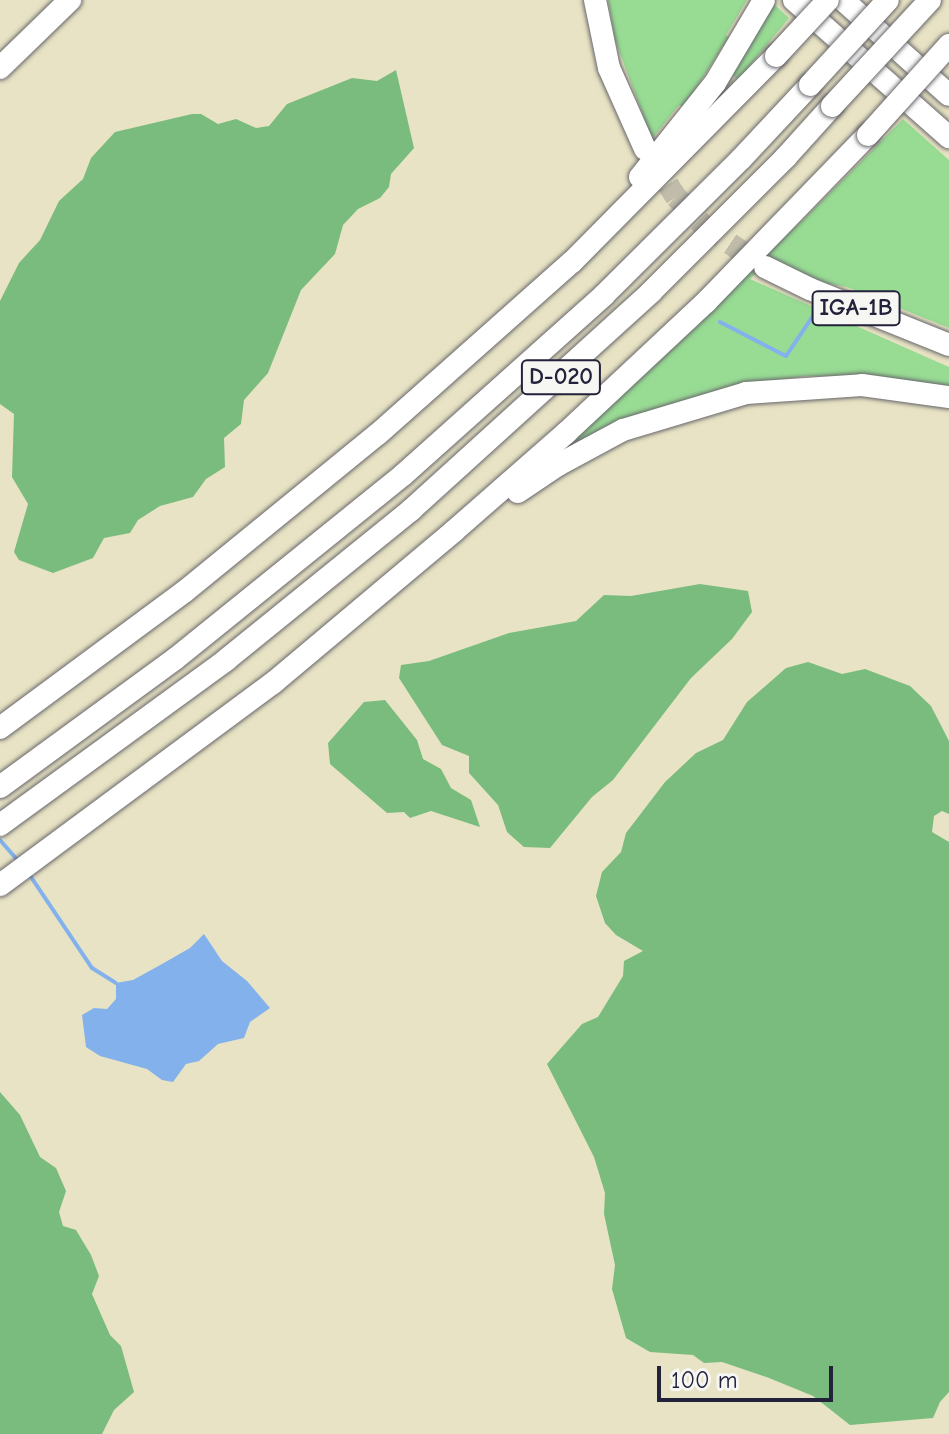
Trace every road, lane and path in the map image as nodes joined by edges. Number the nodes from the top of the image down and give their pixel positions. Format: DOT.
graph roads {
  1 [pos="50,0"];
  2 [pos="70,0"];
  3 [pos="595,0"];
  4 [pos="764,0"];
  5 [pos="794,0"];
  6 [pos="828,0"];
  7 [pos="834,0"];
  8 [pos="888,0"];
  9 [pos="930,0"];
  10 [pos="849,7"];
  11 [pos="949,45"];
  12 [pos="0,49"];
  13 [pos="0,68"];
  14 [pos="949,95"];
  15 [pos="949,137"];
  16 [pos="645,149"];
  17 [pos="765,267"];
  18 [pos="949,345"];
  19 [pos="461,362"];
  20 [pos="949,397"];
  21 [pos="296,665"];
  22 [pos="0,728"];
  23 [pos="0,787"];
  24 [pos="0,825"];
  25 [pos="0,885"];
  1 -- 12 [label="highway"];
  2 -- 13 [label="highway"];
  3 -- 16 [label="highway"];
  4 -- 19 [label="highway"];
  5 -- 15 [label="highway"];
  6 -- 19 [label="highway, bridge"];
  7 -- 10 [label="highway"];
  8 -- 23 [label="highway, D-020, bridge"];
  9 -- 24 [label="highway, D-020, bridge"];
  10 -- 14 [label="highway"];
  11 -- 21 [label="highway, bridge"];
  17 -- 18 [label="highway, IGA-1B"];
  19 -- 22 [label="highway"];
  20 -- 21 [label="highway"];
  21 -- 25 [label="highway"];
}
